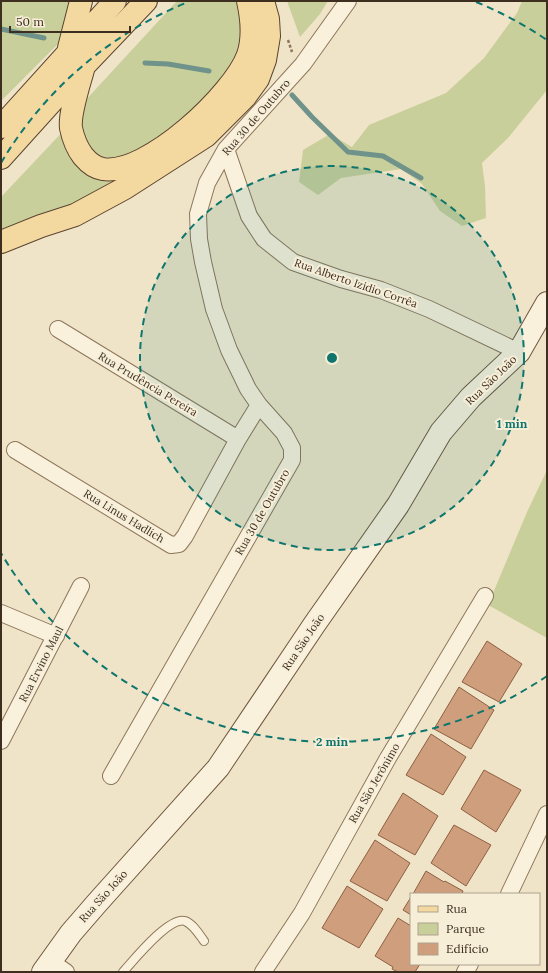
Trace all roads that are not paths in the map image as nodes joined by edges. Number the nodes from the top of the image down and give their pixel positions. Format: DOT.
graph roads {
  1 [pos="82,1"];
  2 [pos="116,1"];
  3 [pos="146,1"];
  4 [pos="248,1"];
  5 [pos="263,1"];
  6 [pos="348,1"];
  7 [pos="76,60"];
  8 [pos="1,127"];
  9 [pos="226,149"];
  10 [pos="1,158"];
  11 [pos="1,242"];
  12 [pos="547,303"];
  13 [pos="58,328"];
  14 [pos="519,352"];
  15 [pos="259,404"];
  16 [pos="238,439"];
  17 [pos="16,450"];
  18 [pos="81,586"];
  19 [pos="486,596"];
  20 [pos="1,614"];
  21 [pos="56,636"];
  22 [pos="1,741"];
  23 [pos="111,776"];
  24 [pos="547,814"];
  25 [pos="509,893"];
  26 [pos="204,941"];
  27 [pos="53,968"];
  28 [pos="123,972"];
  29 [pos="263,972"];
  1 -- 7 [label="main road"];
  2 -- 7 [label="main road"];
  3 -- 7 [label="main road"];
  4 -- 7 [label="main road"];
  5 -- 11 [label="main road"];
  6 -- 9 [label="street, Rua 30 de Outubro"];
  7 -- 8 [label="main road"];
  7 -- 10 [label="main road"];
  9 -- 14 [label="street, Rua Alberto Izidio Corrêa"];
  9 -- 15 [label="street, Rua 30 de Outubro"];
  12 -- 14 [label="street, Rua São João"];
  13 -- 16 [label="street, Rua Prudência Pereira"];
  14 -- 27 [label="street, Rua São João"];
  15 -- 16 [label="street, Rua Linus Hadlich"];
  15 -- 23 [label="street, Rua 30 de Outubro"];
  16 -- 17 [label="street, Rua Linus Hadlich"];
  18 -- 21 [label="street, Rua Ervino Maul"];
  19 -- 29 [label="street, Rua São Jerônimo"];
  20 -- 21 [label="street"];
  21 -- 22 [label="street, Rua Ervino Maul"];
  24 -- 25 [label="street"];
  26 -- 28 [label="lane"];
}
